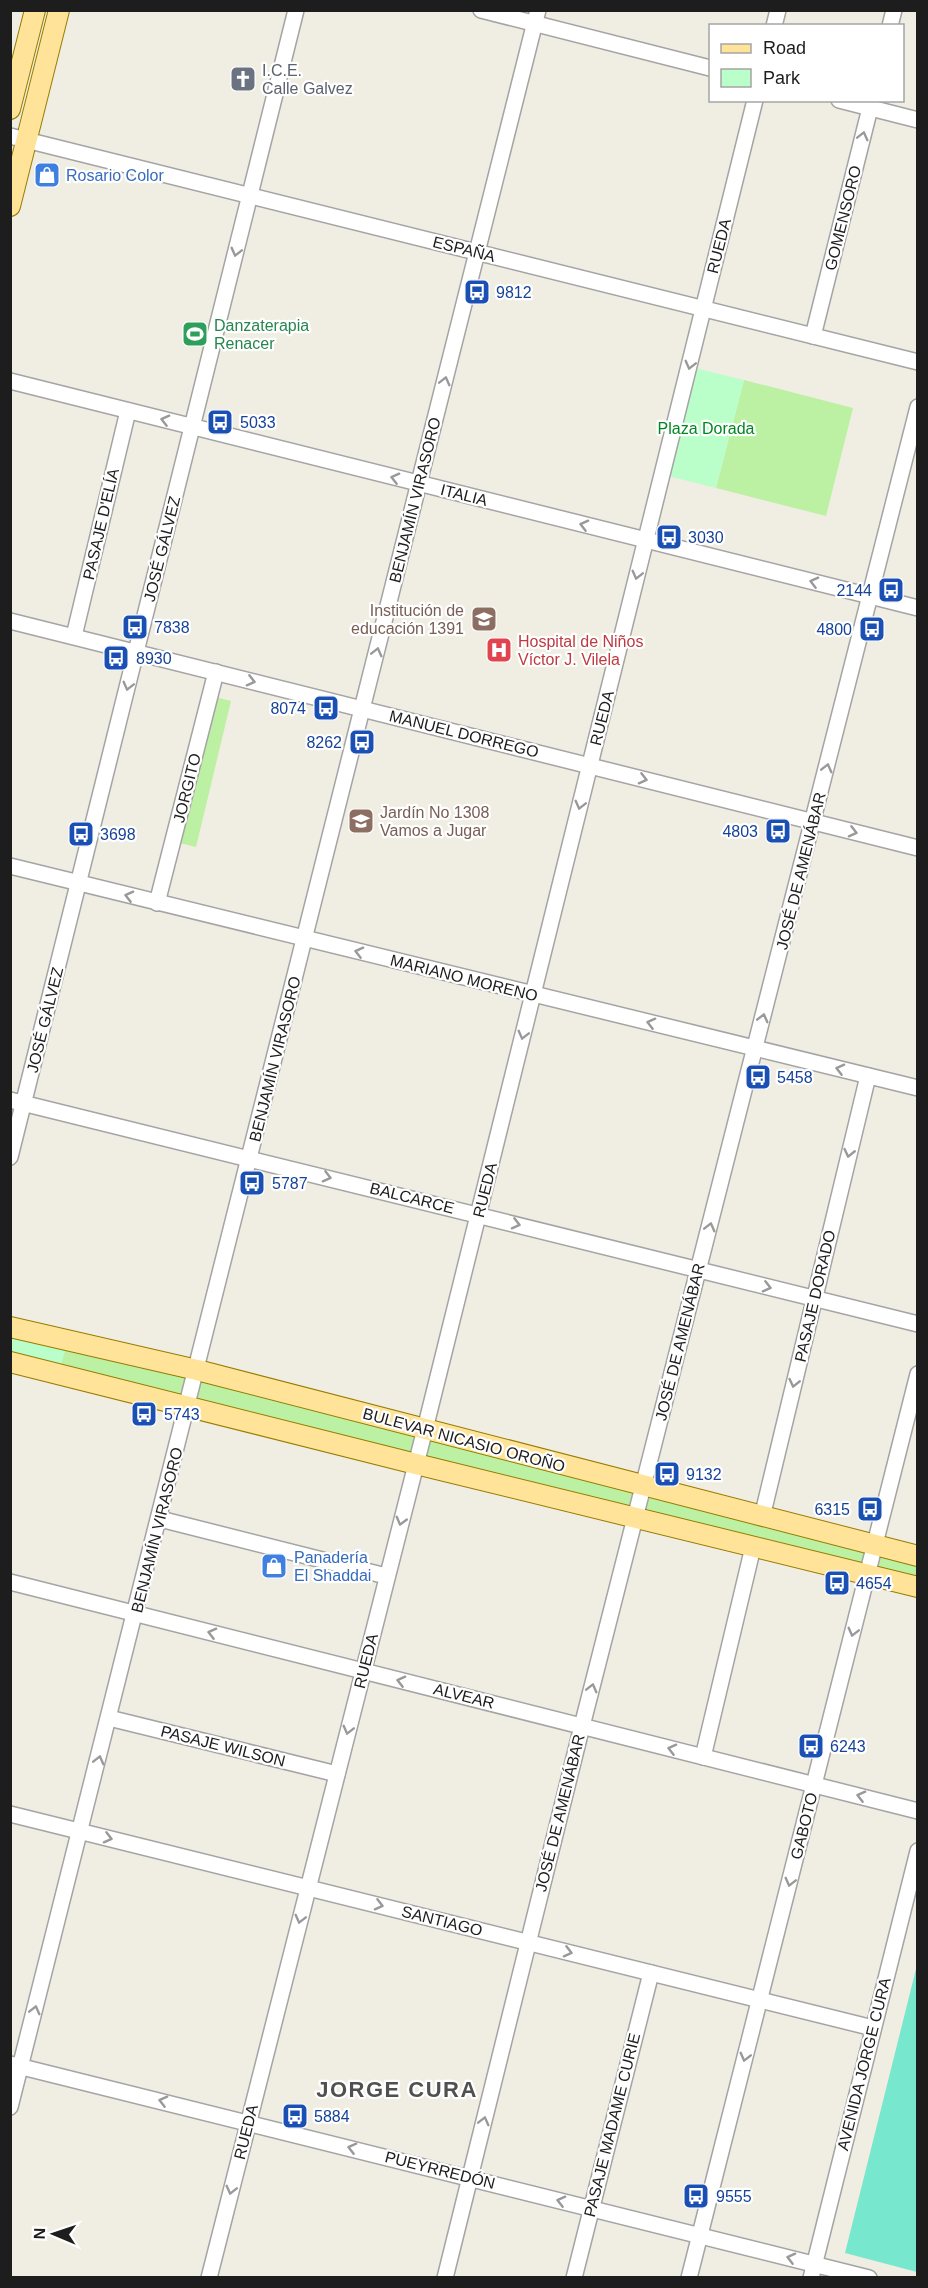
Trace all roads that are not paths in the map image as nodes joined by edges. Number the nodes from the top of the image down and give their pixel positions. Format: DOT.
graph roads {
  1 [pos="35,10"];
  2 [pos="59,10"];
  3 [pos="296,10"];
  4 [pos="481,10"];
  5 [pos="536,17"];
  6 [pos="709,67"];
  7 [pos="755,102"];
  8 [pos="852,102"];
  9 [pos="871,105"];
  10 [pos="10,109"];
  11 [pos="918,120"];
  12 [pos="19,138"];
  13 [pos="250,196"];
  14 [pos="10,206"];
  15 [pos="477,252"];
  16 [pos="704,308"];
  17 [pos="813,336"];
  18 [pos="918,362"];
  19 [pos="10,381"];
  20 [pos="918,407"];
  21 [pos="128,411"];
  22 [pos="193,427"];
  23 [pos="419,483"];
  24 [pos="646,540"];
  25 [pos="871,596"];
  26 [pos="918,608"];
  27 [pos="10,621"];
  28 [pos="74,636"];
  29 [pos="136,652"];
  30 [pos="216,672"];
  31 [pos="363,709"];
  32 [pos="590,766"];
  33 [pos="813,822"];
  34 [pos="918,848"];
  35 [pos="10,866"];
  36 [pos="79,884"];
  37 [pos="157,903"];
  38 [pos="305,939"];
  39 [pos="533,994"];
  40 [pos="755,1048"];
  41 [pos="868,1076"];
  42 [pos="918,1088"];
  43 [pos="17,1102"];
  44 [pos="10,1157"];
  45 [pos="250,1158"];
  46 [pos="478,1215"];
  47 [pos="699,1270"];
  48 [pos="814,1299"];
  49 [pos="918,1324"];
  50 [pos="10,1327"];
  51 [pos="10,1362"];
  52 [pos="197,1371"];
  53 [pos="918,1374"];
  54 [pos="188,1407"];
  55 [pos="425,1429"];
  56 [pos="416,1464"];
  57 [pos="643,1487"];
  58 [pos="762,1517"];
  59 [pos="635,1518"];
  60 [pos="159,1519"];
  61 [pos="875,1545"];
  62 [pos="753,1547"];
  63 [pos="918,1556"];
  64 [pos="868,1575"];
  65 [pos="386,1576"];
  66 [pos="10,1582"];
  67 [pos="918,1587"];
  68 [pos="136,1614"];
  69 [pos="364,1671"];
  70 [pos="109,1718"];
  71 [pos="582,1726"];
  72 [pos="704,1757"];
  73 [pos="337,1774"];
  74 [pos="814,1785"];
  75 [pos="918,1811"];
  76 [pos="10,1814"];
  77 [pos="80,1831"];
  78 [pos="918,1851"];
  79 [pos="308,1888"];
  80 [pos="528,1942"];
  81 [pos="651,1973"];
  82 [pos="760,2000"];
  83 [pos="873,2028"];
  84 [pos="16,2065"];
  85 [pos="10,2107"];
  86 [pos="249,2122"];
  87 [pos="470,2178"];
  88 [pos="591,2208"];
  89 [pos="700,2235"];
  90 [pos="812,2271"];
  91 [pos="209,2277"];
  92 [pos="445,2277"];
  93 [pos="574,2277"];
  94 [pos="689,2277"];
  95 [pos="869,2277"];
  1 -- 10 [label="main road"];
  2 -- 12 [label="main road"];
  3 -- 13 [label="street, JOSÉ GÁLVEZ"];
  4 -- 5 [label="street"];
  5 -- 6 [label="street"];
  5 -- 15 [label="street, BENJAMÍN VIRASORO"];
  7 -- 16 [label="street, RUEDA"];
  8 -- 9 [label="street"];
  9 -- 11 [label="street"];
  17 -- 9 [label="street, GOMENSORO, one-way"];
  12 -- 13 [label="street, ESPAÑA"];
  12 -- 14 [label="main road"];
  13 -- 15 [label="street, ESPAÑA"];
  13 -- 22 [label="street, JOSÉ GÁLVEZ, one-way"];
  15 -- 16 [label="street, ESPAÑA"];
  23 -- 15 [label="street, BENJAMÍN VIRASORO, one-way"];
  16 -- 17 [label="street, ESPAÑA"];
  16 -- 24 [label="street, RUEDA, one-way"];
  17 -- 18 [label="street, ESPAÑA"];
  19 -- 21 [label="street, ITALIA"];
  20 -- 25 [label="street, JOSÉ DE AMENÁBAR"];
  22 -- 21 [label="street, ITALIA, one-way"];
  21 -- 28 [label="street, PASAJE D'ELÍA"];
  23 -- 22 [label="street, ITALIA, one-way"];
  22 -- 29 [label="street, JOSÉ GÁLVEZ"];
  24 -- 23 [label="street, ITALIA, one-way"];
  31 -- 23 [label="street, BENJAMÍN VIRASORO, one-way"];
  25 -- 24 [label="street, ITALIA, one-way"];
  24 -- 32 [label="street, RUEDA, one-way"];
  25 -- 26 [label="street, ITALIA"];
  33 -- 25 [label="street, JOSÉ DE AMENÁBAR, one-way"];
  27 -- 28 [label="street, MANUEL DORREGO"];
  28 -- 29 [label="street, MANUEL DORREGO"];
  29 -- 30 [label="street, MANUEL DORREGO"];
  29 -- 36 [label="street, JOSÉ GÁLVEZ, one-way"];
  30 -- 31 [label="street, MANUEL DORREGO, one-way"];
  30 -- 37 [label="street, JORGITO"];
  31 -- 32 [label="street, MANUEL DORREGO"];
  31 -- 38 [label="street, BENJAMÍN VIRASORO"];
  32 -- 33 [label="street, MANUEL DORREGO, one-way"];
  32 -- 39 [label="street, RUEDA, one-way"];
  33 -- 34 [label="street, MANUEL DORREGO, one-way"];
  40 -- 33 [label="street, JOSÉ DE AMENÁBAR, one-way"];
  35 -- 36 [label="street, MARIANO MORENO"];
  37 -- 36 [label="street, MARIANO MORENO, one-way"];
  36 -- 43 [label="street, JOSÉ GÁLVEZ"];
  37 -- 38 [label="street, MARIANO MORENO"];
  39 -- 38 [label="street, MARIANO MORENO, one-way"];
  38 -- 45 [label="street, BENJAMÍN VIRASORO"];
  40 -- 39 [label="street, MARIANO MORENO, one-way"];
  39 -- 46 [label="street, RUEDA, one-way"];
  41 -- 40 [label="street, MARIANO MORENO, one-way"];
  47 -- 40 [label="street, JOSÉ DE AMENÁBAR, one-way"];
  41 -- 42 [label="street, MARIANO MORENO"];
  41 -- 48 [label="street, PASAJE DORADO, one-way"];
  43 -- 44 [label="street, JOSÉ GÁLVEZ"];
  43 -- 45 [label="street, BALCARCE"];
  45 -- 46 [label="street, BALCARCE, one-way"];
  45 -- 52 [label="street, BENJAMÍN VIRASORO"];
  46 -- 47 [label="street, BALCARCE, one-way"];
  46 -- 55 [label="street, RUEDA"];
  47 -- 48 [label="street, BALCARCE, one-way"];
  47 -- 57 [label="street, JOSÉ DE AMENÁBAR"];
  48 -- 49 [label="street, BALCARCE"];
  48 -- 58 [label="street, PASAJE DORADO, one-way"];
  50 -- 52 [label="main road, BULEVAR NICASIO OROÑO"];
  51 -- 54 [label="main road, BULEVAR NICASIO OROÑO"];
  52 -- 54 [label="street, BENJAMÍN VIRASORO"];
  52 -- 55 [label="main road, BULEVAR NICASIO OROÑO"];
  53 -- 61 [label="street, GABOTO"];
  54 -- 56 [label="main road, BULEVAR NICASIO OROÑO"];
  54 -- 60 [label="street, BENJAMÍN VIRASORO"];
  55 -- 56 [label="street, RUEDA"];
  55 -- 57 [label="main road, BULEVAR NICASIO OROÑO"];
  56 -- 59 [label="main road, BULEVAR NICASIO OROÑO"];
  56 -- 65 [label="street, RUEDA, one-way"];
  57 -- 58 [label="main road, BULEVAR NICASIO OROÑO"];
  57 -- 59 [label="street, JOSÉ DE AMENÁBAR"];
  58 -- 61 [label="main road, BULEVAR NICASIO OROÑO"];
  59 -- 62 [label="main road, BULEVAR NICASIO OROÑO"];
  71 -- 59 [label="street, JOSÉ DE AMENÁBAR, one-way"];
  60 -- 65 [label="street"];
  60 -- 68 [label="street, BENJAMÍN VIRASORO"];
  61 -- 63 [label="main road, BULEVAR NICASIO OROÑO"];
  61 -- 64 [label="street, GABOTO"];
  62 -- 64 [label="main road, BULEVAR NICASIO OROÑO"];
  62 -- 72 [label="street"];
  64 -- 67 [label="main road, BULEVAR NICASIO OROÑO"];
  64 -- 74 [label="street, GABOTO, one-way"];
  65 -- 69 [label="street, RUEDA"];
  66 -- 68 [label="street, ALVEAR"];
  69 -- 68 [label="street, ALVEAR, one-way"];
  68 -- 70 [label="street, BENJAMÍN VIRASORO"];
  71 -- 69 [label="street, ALVEAR, one-way"];
  69 -- 73 [label="street, RUEDA, one-way"];
  70 -- 73 [label="street, PASAJE WILSON"];
  77 -- 70 [label="street, BENJAMÍN VIRASORO, one-way"];
  72 -- 71 [label="street, ALVEAR, one-way"];
  71 -- 80 [label="street, JOSÉ DE AMENÁBAR"];
  72 -- 74 [label="street, ALVEAR"];
  73 -- 79 [label="street, RUEDA"];
  75 -- 74 [label="street, ALVEAR, one-way"];
  74 -- 82 [label="street, GABOTO, one-way"];
  76 -- 77 [label="street, SANTIAGO"];
  77 -- 79 [label="street, SANTIAGO, one-way"];
  84 -- 77 [label="street, BENJAMÍN VIRASORO, one-way"];
  78 -- 83 [label="street, AVENIDA JORGE CURA"];
  79 -- 80 [label="street, SANTIAGO, one-way"];
  79 -- 86 [label="street, RUEDA, one-way"];
  80 -- 81 [label="street, SANTIAGO, one-way"];
  87 -- 80 [label="street, JOSÉ DE AMENÁBAR, one-way"];
  81 -- 82 [label="street, SANTIAGO"];
  81 -- 88 [label="street, PASAJE MADAME CURIE"];
  82 -- 83 [label="street, SANTIAGO"];
  82 -- 89 [label="street, GABOTO, one-way"];
  83 -- 90 [label="street, AVENIDA JORGE CURA"];
  84 -- 85 [label="street, BENJAMÍN VIRASORO"];
  86 -- 84 [label="street, PUEYRREDÓN, one-way"];
  87 -- 86 [label="street, PUEYRREDÓN, one-way"];
  86 -- 91 [label="street, RUEDA, one-way"];
  88 -- 87 [label="street, PUEYRREDÓN, one-way"];
  87 -- 92 [label="street, JOSÉ DE AMENÁBAR"];
  88 -- 89 [label="street, PUEYRREDÓN"];
  88 -- 93 [label="street, PASAJE MADAME CURIE"];
  90 -- 89 [label="street, PUEYRREDÓN, one-way"];
  89 -- 94 [label="street, GABOTO"];
  90 -- 95 [label="street, PUEYRREDÓN"];
}
